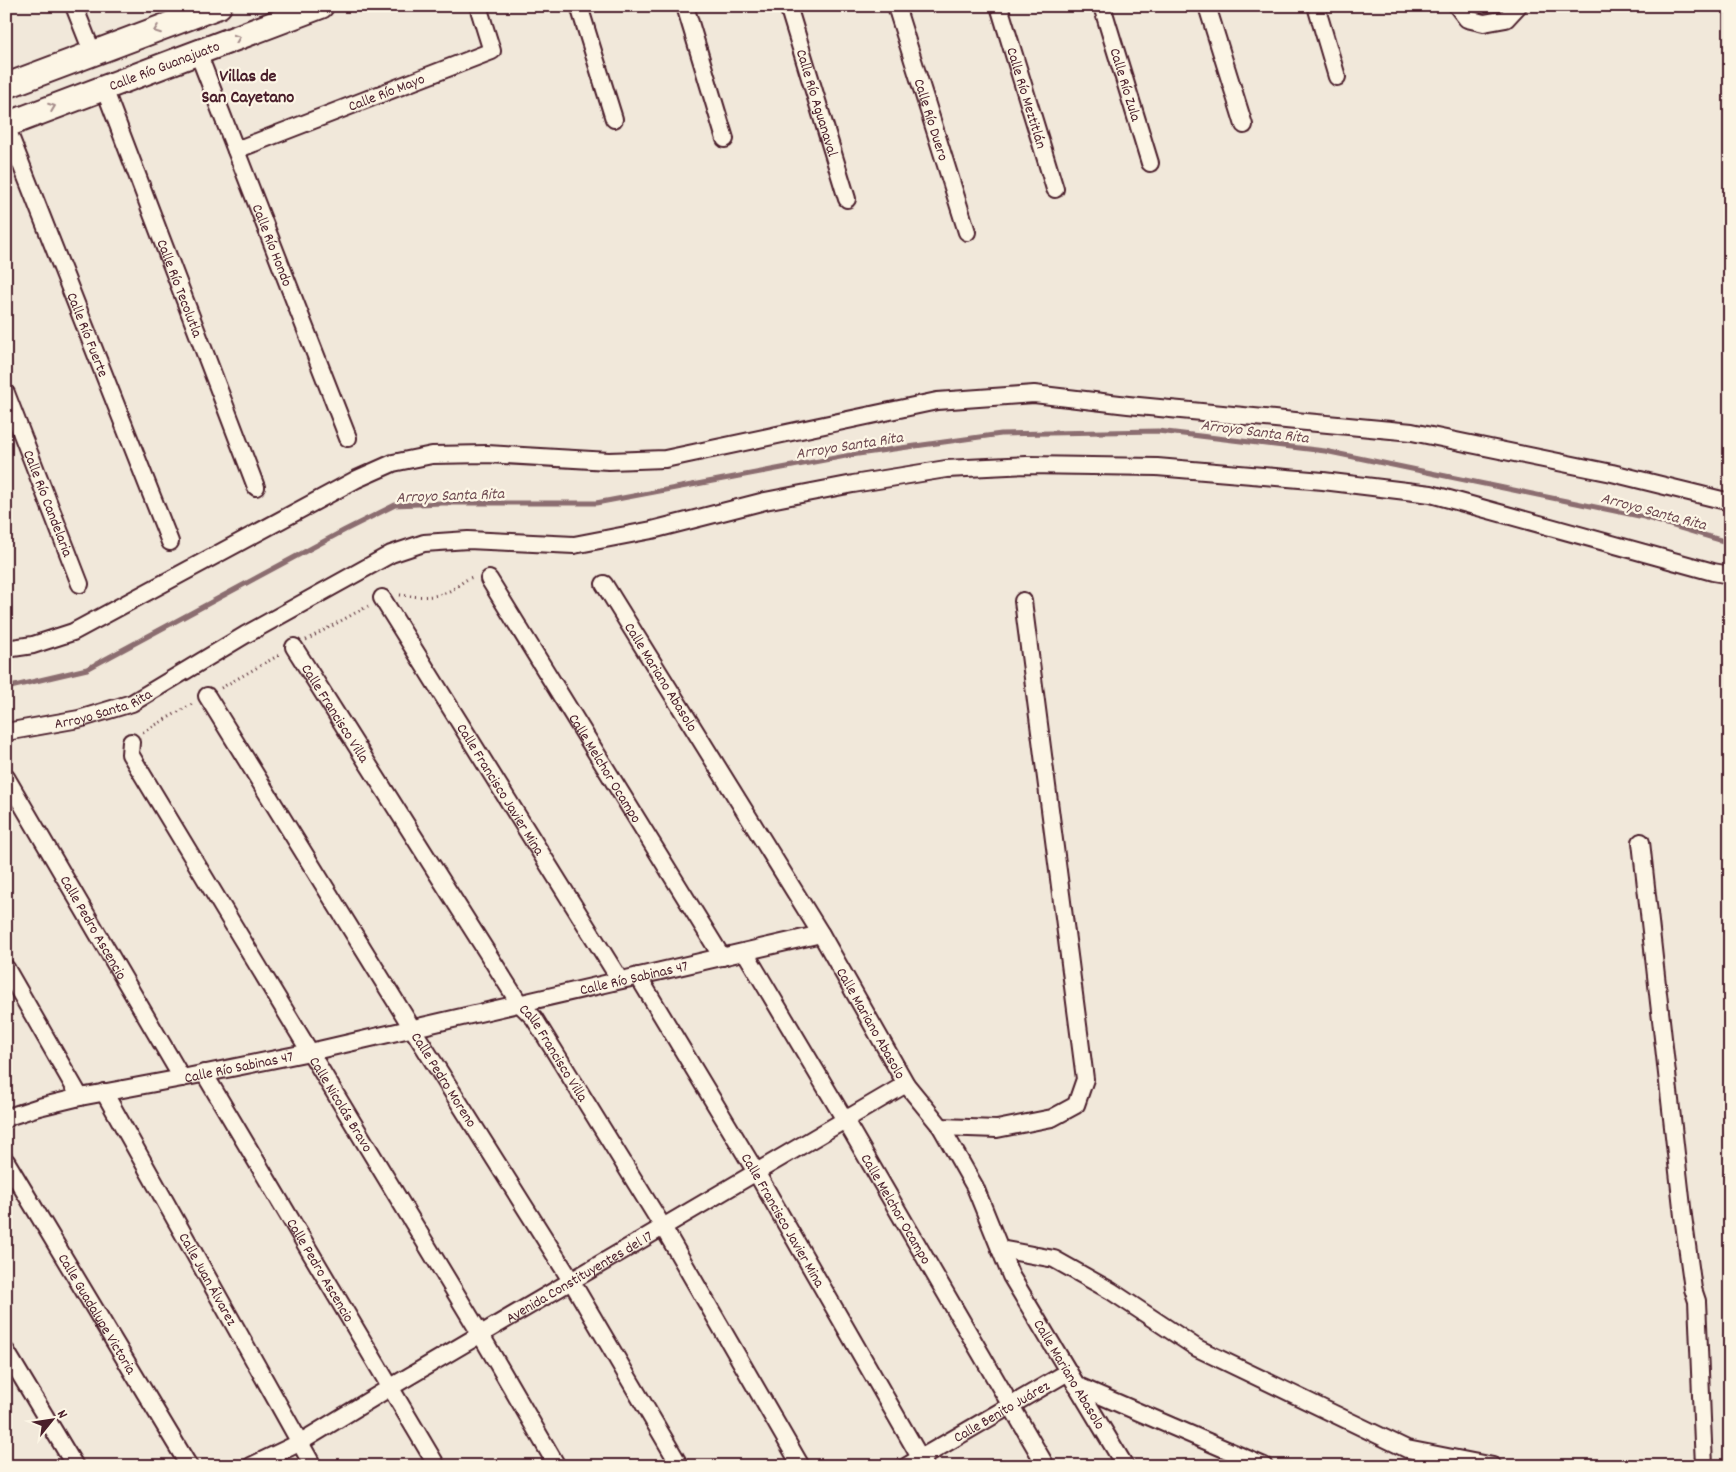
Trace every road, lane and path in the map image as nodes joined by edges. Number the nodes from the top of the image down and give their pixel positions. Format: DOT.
graph roads {
  1 [pos="74,6"];
  2 [pos="219,6"];
  3 [pos="321,6"];
  4 [pos="478,6"];
  5 [pos="579,6"];
  6 [pos="685,6"];
  7 [pos="788,6"];
  8 [pos="896,6"];
  9 [pos="999,6"];
  10 [pos="1102,6"];
  11 [pos="1206,6"];
  12 [pos="1316,6"];
  13 [pos="1457,6"];
  14 [pos="1518,6"];
  15 [pos="185,12"];
  16 [pos="130,40"];
  17 [pos="198,52"];
  18 [pos="93,54"];
  19 [pos="143,73"];
  20 [pos="1337,77"];
  21 [pos="6,86"];
  22 [pos="104,88"];
  23 [pos="614,120"];
  24 [pos="6,125"];
  25 [pos="1244,125"];
  26 [pos="725,139"];
  27 [pos="236,150"];
  28 [pos="1150,164"];
  29 [pos="1055,189"];
  30 [pos="848,199"];
  31 [pos="967,232"];
  32 [pos="6,393"];
  33 [pos="348,438"];
  34 [pos="256,487"];
  35 [pos="1730,502"];
  36 [pos="170,542"];
  37 [pos="1730,575"];
  38 [pos="489,579"];
  39 [pos="80,584"];
  40 [pos="604,584"];
  41 [pos="382,598"];
  42 [pos="1023,601"];
  43 [pos="294,647"];
  44 [pos="6,649"];
  45 [pos="207,696"];
  46 [pos="6,732"];
  47 [pos="131,742"];
  48 [pos="6,777"];
  49 [pos="1641,842"];
  50 [pos="821,934"];
  51 [pos="745,952"];
  52 [pos="722,957"];
  53 [pos="6,968"];
  54 [pos="638,976"];
  55 [pos="620,980"];
  56 [pos="519,1003"];
  57 [pos="412,1028"];
  58 [pos="310,1052"];
  59 [pos="204,1073"];
  60 [pos="182,1078"];
  61 [pos="906,1084"];
  62 [pos="104,1092"];
  63 [pos="80,1097"];
  64 [pos="6,1119"];
  65 [pos="845,1120"];
  66 [pos="941,1127"];
  67 [pos="6,1161"];
  68 [pos="756,1172"];
  69 [pos="663,1228"];
  70 [pos="1000,1249"];
  71 [pos="572,1282"];
  72 [pos="481,1335"];
  73 [pos="6,1350"];
  74 [pos="1072,1379"];
  75 [pos="391,1387"];
  76 [pos="1011,1406"];
  77 [pos="300,1443"];
  78 [pos="917,1463"];
  79 [pos="75,1466"];
  80 [pos="189,1466"];
  81 [pos="251,1466"];
  82 [pos="313,1466"];
  83 [pos="437,1466"];
  84 [pos="557,1466"];
  85 [pos="680,1466"];
  86 [pos="801,1466"];
  87 [pos="1046,1466"];
  88 [pos="1125,1466"];
  89 [pos="1264,1466"];
  90 [pos="1493,1466"];
  91 [pos="1704,1466"];
  1 -- 18 [label="street"];
  2 -- 15 [label="street"];
  17 -- 3 [label="street, Calle Río Guanajuato, one-way"];
  4 -- 27 [label="street, Calle Río Mayo"];
  5 -- 23 [label="street"];
  6 -- 26 [label="street"];
  7 -- 30 [label="street, Calle Río Aguanaval"];
  8 -- 31 [label="street, Calle Río Duero"];
  9 -- 29 [label="street, Calle Río Meztitlán"];
  10 -- 28 [label="street, Calle Río Zula"];
  11 -- 25 [label="street"];
  12 -- 20 [label="street"];
  13 -- 14 [label="street"];
  15 -- 16 [label="street, one-way"];
  16 -- 18 [label="street"];
  16 -- 19 [label="street"];
  17 -- 19 [label="street, Calle Río Guanajuato"];
  17 -- 27 [label="street, Calle Río Hondo"];
  18 -- 21 [label="street"];
  19 -- 22 [label="street, Calle Río Guanajuato"];
  24 -- 22 [label="street, Calle Río Guanajuato, one-way"];
  22 -- 34 [label="street, Calle Río Tecolutla"];
  24 -- 36 [label="street, Calle Río Fuerte"];
  27 -- 33 [label="street, Calle Río Hondo"];
  32 -- 39 [label="street, Calle Río Candelaria"];
  35 -- 44 [label="street"];
  37 -- 46 [label="street, Arroyo Santa Rita"];
  38 -- 52 [label="street, Calle Melchor Ocampo"];
  40 -- 50 [label="street, Calle Mariano Abasolo"];
  41 -- 55 [label="street, Calle Francisco Javier Mina"];
  42 -- 66 [label="street"];
  43 -- 56 [label="street, Calle Francisco Villa"];
  45 -- 57 [label="street, Calle Pedro Moreno"];
  47 -- 58 [label="street, Calle Nicolás Bravo"];
  48 -- 60 [label="street, Calle Pedro Ascencio"];
  49 -- 91 [label="street"];
  50 -- 51 [label="street, Calle Río Sabinas 47"];
  50 -- 61 [label="street, Calle Mariano Abasolo"];
  51 -- 52 [label="street, Calle Río Sabinas 47"];
  51 -- 65 [label="street, Calle Melchor Ocampo"];
  52 -- 54 [label="street, Calle Río Sabinas 47"];
  53 -- 63 [label="street"];
  54 -- 55 [label="street, Calle Río Sabinas 47"];
  54 -- 68 [label="street, Calle Francisco Javier Mina"];
  55 -- 56 [label="street, Calle Río Sabinas 47"];
  56 -- 57 [label="street, Calle Río Sabinas 47"];
  56 -- 69 [label="street, Calle Francisco Villa"];
  57 -- 58 [label="street, Calle Río Sabinas 47"];
  57 -- 71 [label="street, Calle Pedro Moreno"];
  58 -- 59 [label="street, Calle Río Sabinas 47"];
  58 -- 72 [label="street, Calle Nicolás Bravo"];
  59 -- 60 [label="street, Calle Río Sabinas 47"];
  59 -- 75 [label="street, Calle Pedro Ascencio"];
  60 -- 62 [label="street, Calle Río Sabinas 47"];
  61 -- 65 [label="street, Avenida Constituyentes del 17"];
  61 -- 66 [label="street, Calle Mariano Abasolo"];
  62 -- 63 [label="street, Calle Río Sabinas 47"];
  62 -- 77 [label="street, Calle Juan Álvarez"];
  63 -- 64 [label="street, Calle Río Sabinas 47"];
  65 -- 68 [label="street, Avenida Constituyentes del 17"];
  65 -- 76 [label="street, Calle Melchor Ocampo"];
  66 -- 70 [label="street, Calle Mariano Abasolo"];
  67 -- 80 [label="street, Calle Guadalupe Victoria"];
  68 -- 69 [label="street, Avenida Constituyentes del 17"];
  68 -- 78 [label="street, Calle Francisco Javier Mina"];
  69 -- 71 [label="street, Avenida Constituyentes del 17"];
  69 -- 86 [label="street, Calle Francisco Villa"];
  70 -- 74 [label="street, Calle Mariano Abasolo"];
  70 -- 90 [label="street"];
  71 -- 72 [label="street, Avenida Constituyentes del 17"];
  71 -- 85 [label="street, Calle Pedro Moreno"];
  72 -- 75 [label="street, Avenida Constituyentes del 17"];
  72 -- 84 [label="street, Calle Nicolás Bravo"];
  73 -- 79 [label="street"];
  74 -- 76 [label="street, Calle Benito Juárez"];
  74 -- 88 [label="street, Calle Mariano Abasolo"];
  74 -- 89 [label="street"];
  75 -- 77 [label="street, Avenida Constituyentes del 17"];
  75 -- 83 [label="street, Calle Pedro Ascencio"];
  76 -- 78 [label="street, Calle Benito Juárez"];
  76 -- 87 [label="street, Calle Melchor Ocampo"];
  77 -- 81 [label="street, Avenida Constituyentes del 17"];
  77 -- 82 [label="street, Calle Juan Álvarez"];
}
